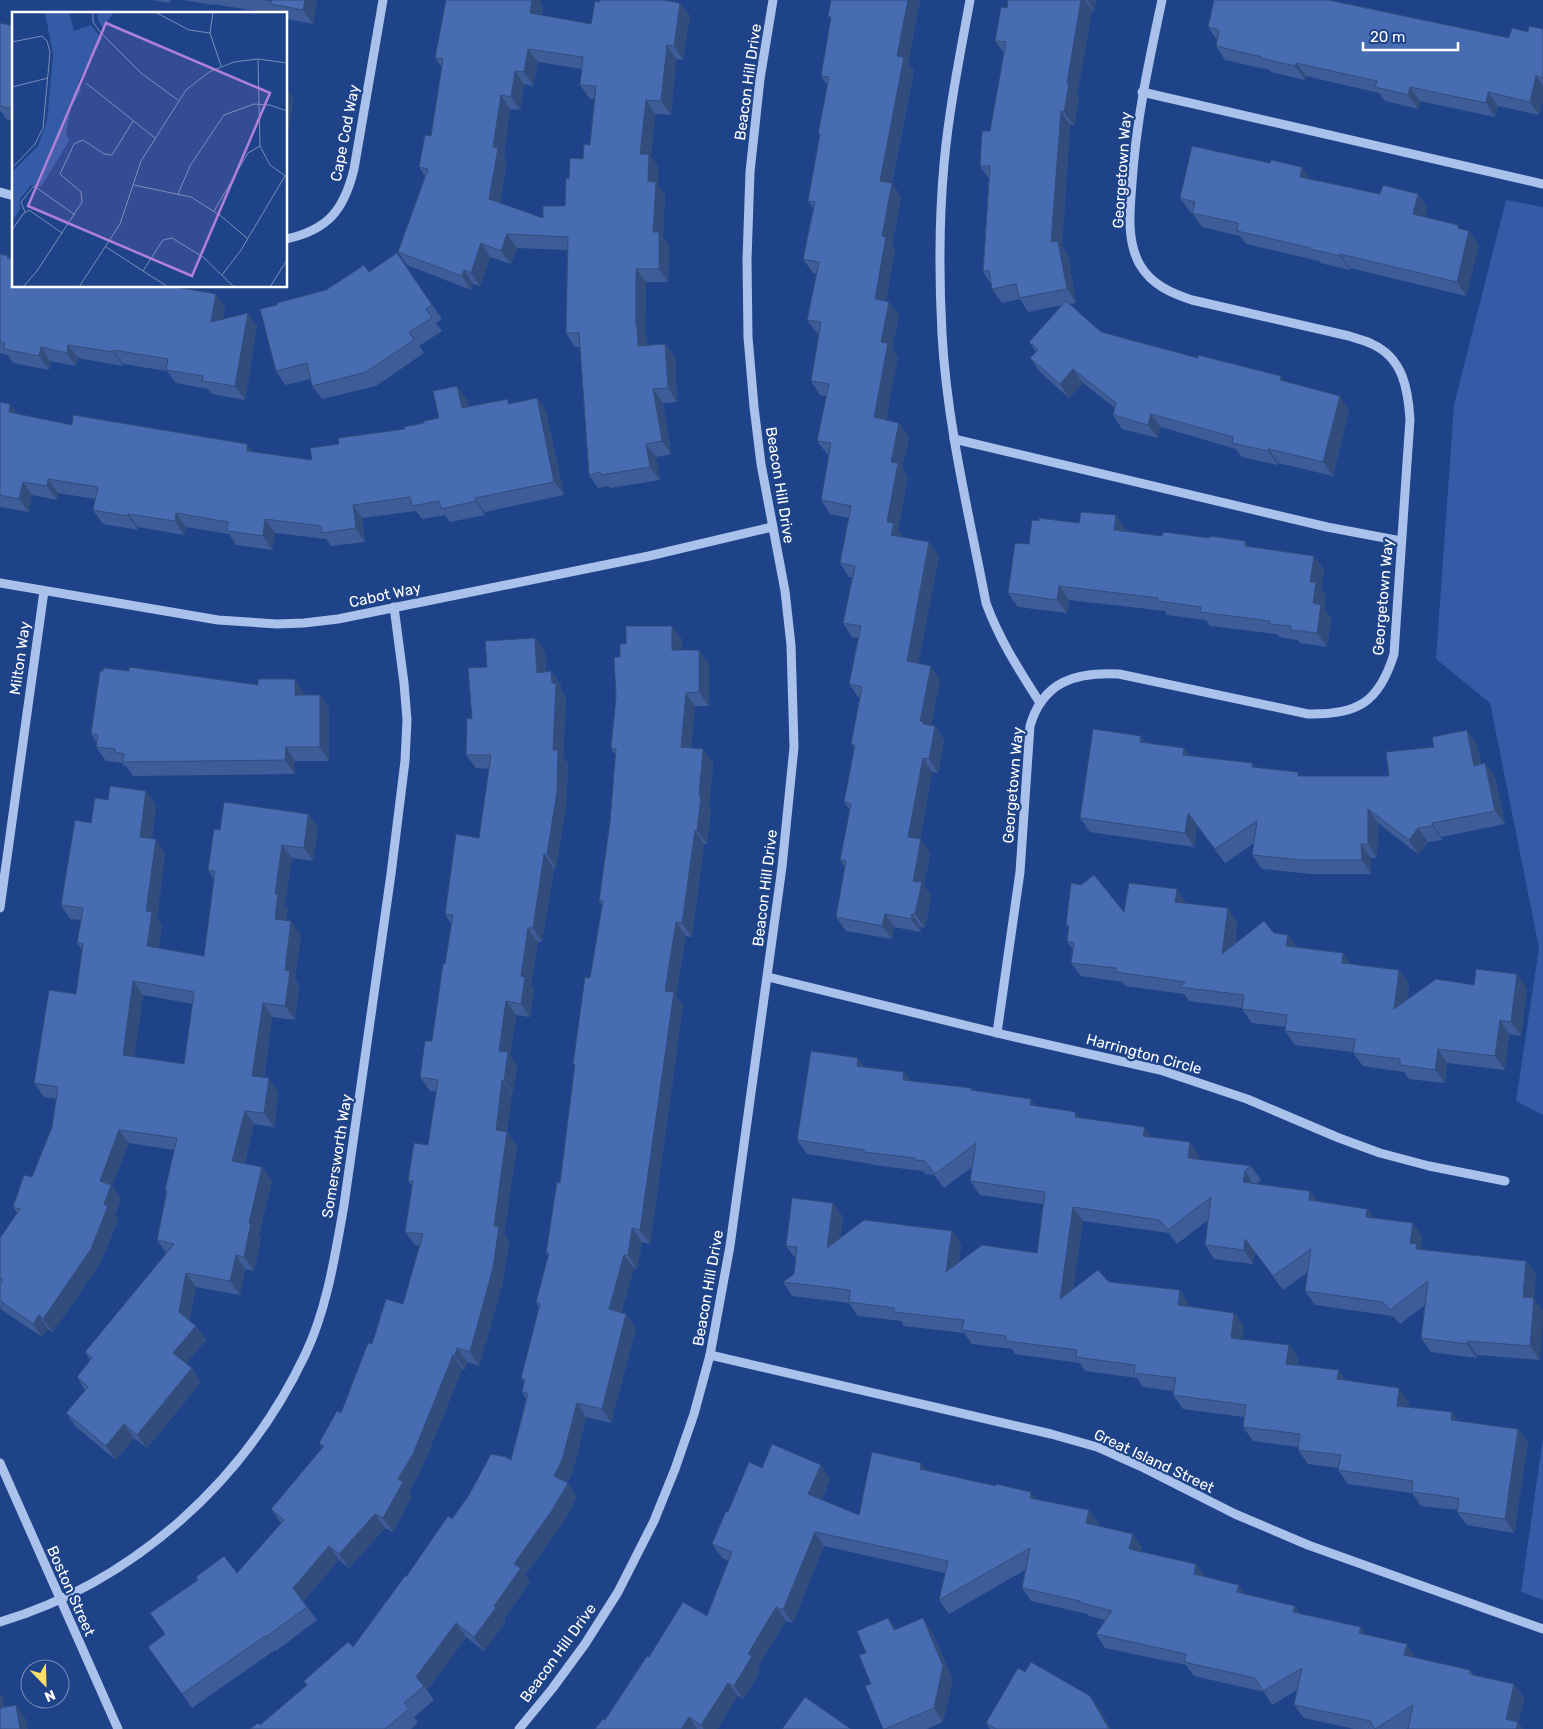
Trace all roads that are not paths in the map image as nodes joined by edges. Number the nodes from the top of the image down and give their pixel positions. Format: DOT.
graph roads {
  1 [pos="383,0"];
  2 [pos="773,0"];
  3 [pos="970,0"];
  4 [pos="1162,0"];
  5 [pos="1142,92"];
  6 [pos="1543,184"];
  7 [pos="288,239"];
  8 [pos="954,439"];
  9 [pos="772,527"];
  10 [pos="1401,541"];
  11 [pos="0,582"];
  12 [pos="44,591"];
  13 [pos="394,607"];
  14 [pos="1040,703"];
  15 [pos="0,908"];
  16 [pos="768,977"];
  17 [pos="997,1033"];
  18 [pos="1505,1180"];
  19 [pos="710,1355"];
  20 [pos="0,1463"];
  21 [pos="59,1598"];
  22 [pos="0,1622"];
  23 [pos="1543,1628"];
  24 [pos="118,1729"];
  25 [pos="519,1729"];
  1 -- 7 [label="street, Cape Cod Way"];
  2 -- 9 [label="street, Beacon Hill Drive"];
  3 -- 8 [label="street"];
  4 -- 5 [label="street, Georgetown Way"];
  5 -- 6 [label="street"];
  5 -- 10 [label="street, Georgetown Way"];
  8 -- 10 [label="street"];
  8 -- 14 [label="street"];
  9 -- 13 [label="street, Cabot Way"];
  9 -- 16 [label="street, Beacon Hill Drive"];
  10 -- 14 [label="street, Georgetown Way"];
  11 -- 12 [label="street, Cabot Way"];
  12 -- 13 [label="street, Cabot Way"];
  12 -- 15 [label="street, Milton Way"];
  13 -- 21 [label="street, Somersworth Way"];
  14 -- 17 [label="street, Georgetown Way"];
  16 -- 17 [label="street, Harrington Circle"];
  16 -- 19 [label="street, Beacon Hill Drive"];
  17 -- 18 [label="street, Harrington Circle"];
  19 -- 23 [label="street, Great Island Street"];
  19 -- 25 [label="street, Beacon Hill Drive"];
  20 -- 21 [label="street, Boston Street"];
  21 -- 22 [label="street, Somersworth Way"];
  21 -- 24 [label="street, Boston Street"];
}
